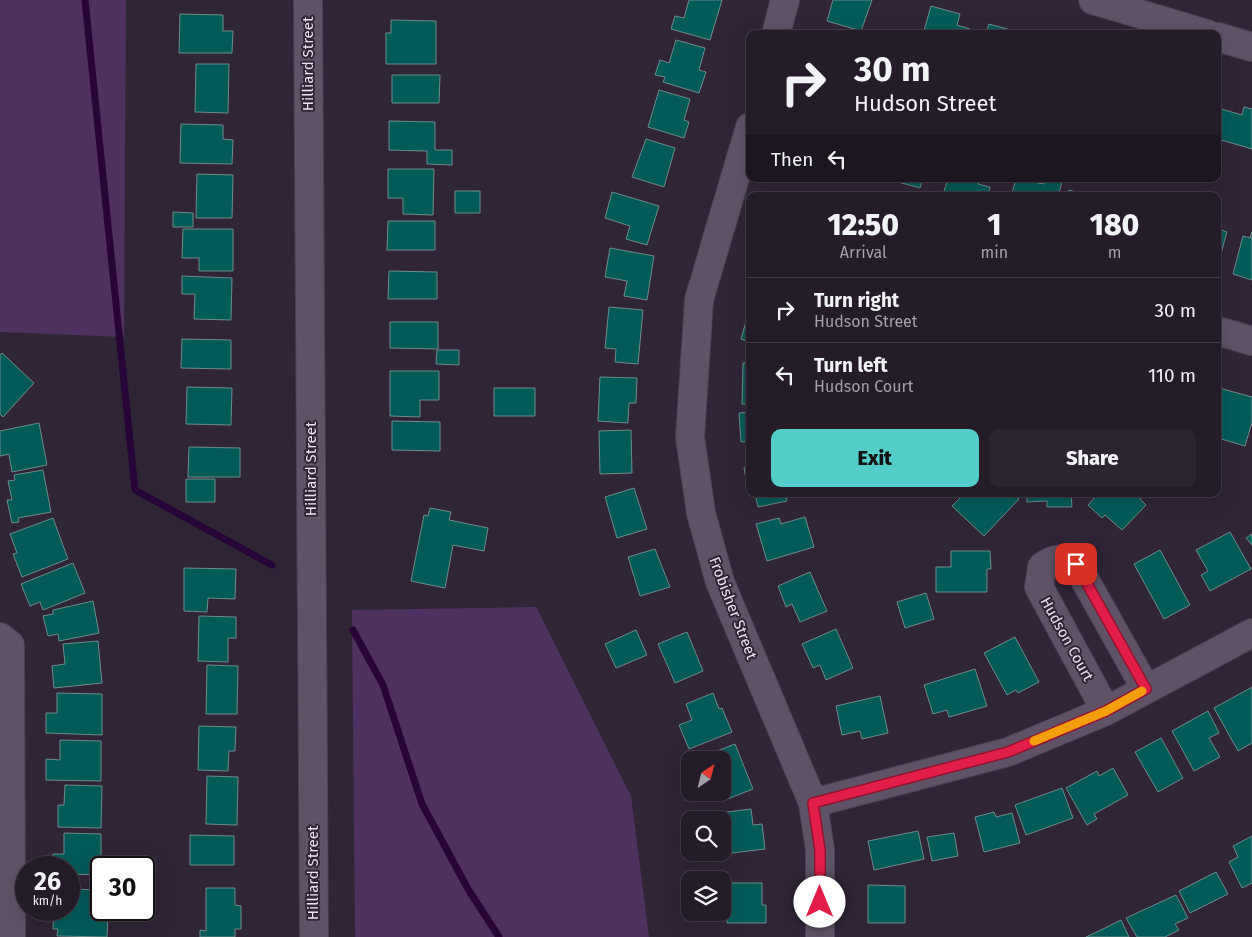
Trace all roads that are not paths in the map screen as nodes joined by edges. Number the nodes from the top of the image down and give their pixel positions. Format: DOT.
graph roads {
  1 [pos="308,0"];
  2 [pos="785,0"];
  3 [pos="1093,0"];
  4 [pos="777,30"];
  5 [pos="1194,30"];
  6 [pos="1221,38"];
  7 [pos="1252,47"];
  8 [pos="746,157"];
  9 [pos="741,194"];
  10 [pos="1221,332"];
  11 [pos="1252,341"];
  12 [pos="1252,633"];
  13 [pos="0,637"];
  14 [pos="1146,689"];
  15 [pos="1106,711"];
  16 [pos="813,803"];
  17 [pos="5,879"];
  18 [pos="11,937"];
  19 [pos="314,937"];
  20 [pos="820,937"];
  1 -- 19 [label="street, Hilliard Street"];
  2 -- 4 [label="street"];
  3 -- 5 [label="street"];
  6 -- 7 [label="street"];
  8 -- 9 [label="street, Frobisher Street"];
  9 -- 16 [label="street, Frobisher Street"];
  10 -- 11 [label="street"];
  12 -- 14 [label="street"];
  13 -- 17 [label="street"];
  14 -- 15 [label="street"];
  14 -- 15 [label="street, Hudson Court"];
  15 -- 16 [label="street"];
  16 -- 20 [label="street, Frobisher Street"];
  17 -- 18 [label="street"];
}
